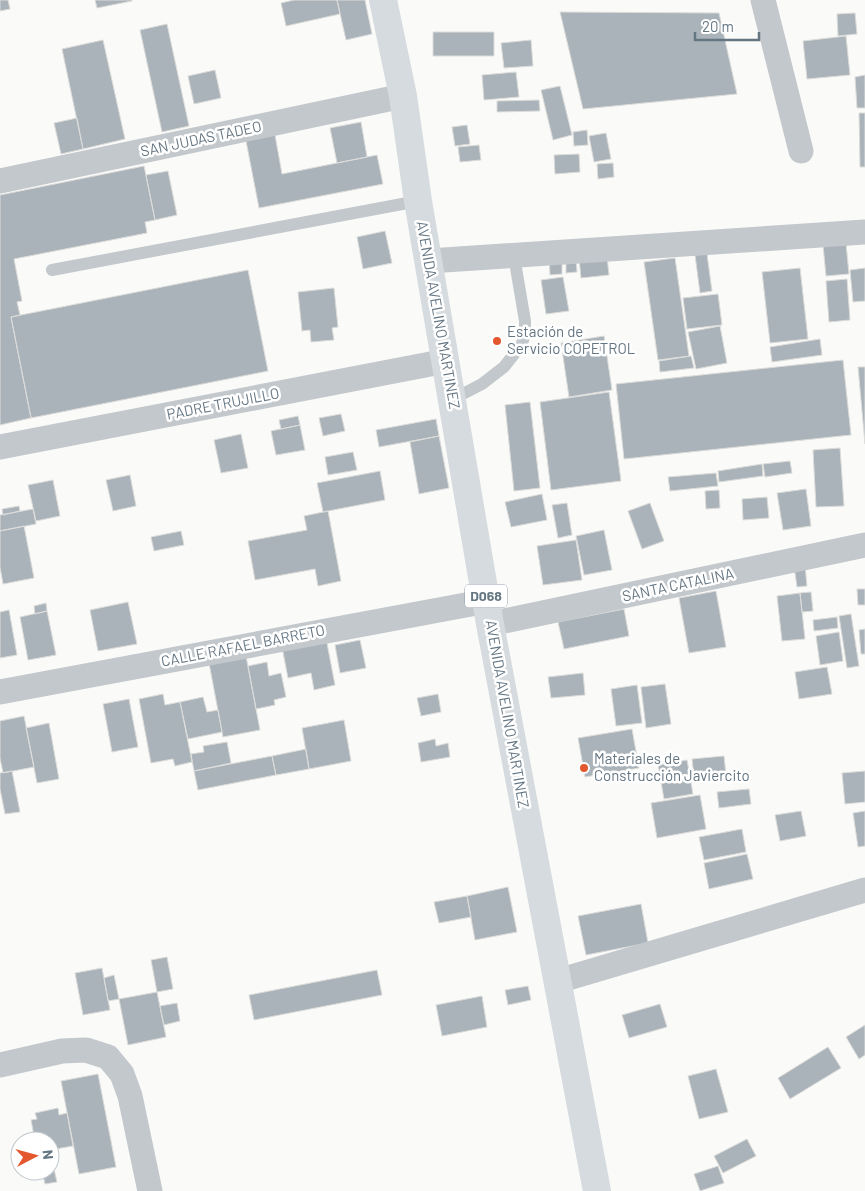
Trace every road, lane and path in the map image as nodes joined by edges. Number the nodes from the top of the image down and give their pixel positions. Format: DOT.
graph roads {
  1 [pos="383,0"];
  2 [pos="763,0"];
  3 [pos="402,96"];
  4 [pos="801,151"];
  5 [pos="0,181"];
  6 [pos="418,201"];
  7 [pos="865,232"];
  8 [pos="514,256"];
  9 [pos="429,261"];
  10 [pos="52,270"];
  11 [pos="446,361"];
  12 [pos="452,399"];
  13 [pos="0,447"];
  14 [pos="865,546"];
  15 [pos="489,612"];
  16 [pos="0,692"];
  17 [pos="864,893"];
  18 [pos="558,981"];
  19 [pos="0,1065"];
  20 [pos="150,1191"];
  21 [pos="597,1191"];
  1 -- 3 [label="main road, AVENIDA AVELINO MARTINEZ / D068"];
  2 -- 4 [label="street"];
  3 -- 5 [label="street, SAN JUDAS TADEO"];
  3 -- 6 [label="main road, AVENIDA AVELINO MARTINEZ / D068"];
  6 -- 9 [label="main road, AVENIDA AVELINO MARTINEZ / D068"];
  6 -- 10 [label="lane"];
  7 -- 8 [label="street"];
  8 -- 9 [label="street"];
  8 -- 12 [label="lane"];
  9 -- 11 [label="main road, AVENIDA AVELINO MARTINEZ / D068"];
  11 -- 12 [label="main road, AVENIDA AVELINO MARTINEZ / D068"];
  11 -- 13 [label="street, PADRE TRUJILLO"];
  12 -- 15 [label="main road, AVENIDA AVELINO MARTINEZ / D068"];
  14 -- 15 [label="street, SANTA CATALINA"];
  15 -- 16 [label="street, CALLE RAFAEL BARRETO"];
  15 -- 18 [label="main road, AVENIDA AVELINO MARTINEZ / D068"];
  17 -- 18 [label="street"];
  18 -- 21 [label="main road, AVENIDA AVELINO MARTINEZ / D068"];
  19 -- 20 [label="street"];
}
